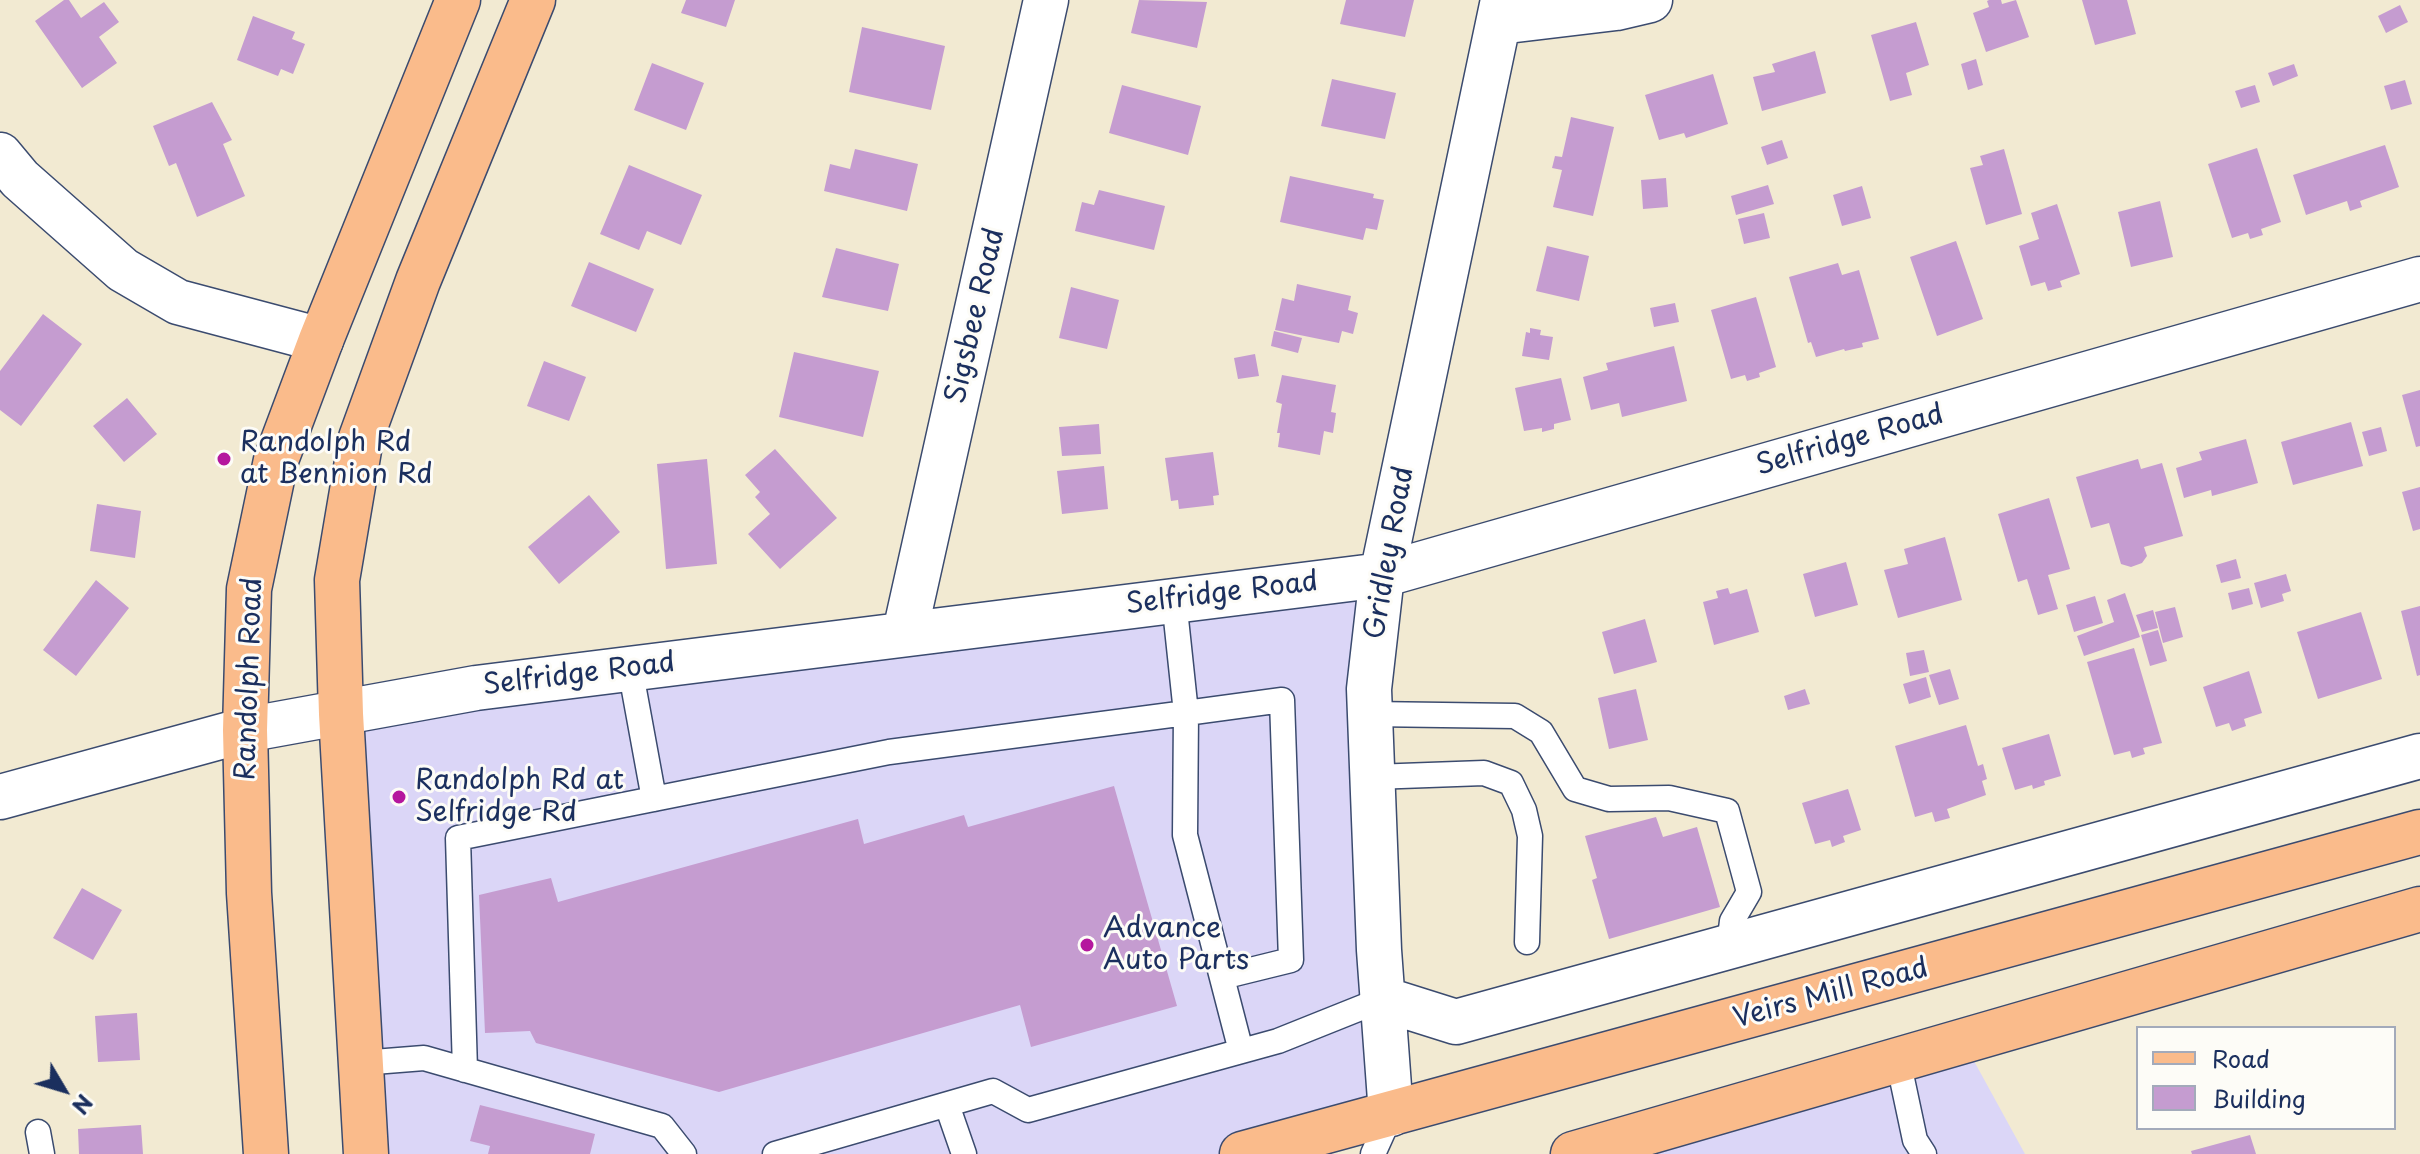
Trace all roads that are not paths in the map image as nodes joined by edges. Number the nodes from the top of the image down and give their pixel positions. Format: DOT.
graph roads {
  1 [pos="458,0"];
  2 [pos="533,0"];
  3 [pos="1046,0"];
  4 [pos="1650,0"];
  5 [pos="1501,11"];
  6 [pos="0,155"];
  7 [pos="2420,279"];
  8 [pos="321,340"];
  9 [pos="1382,575"];
  10 [pos="1174,600"];
  11 [pos="905,632"];
  12 [pos="630,668"];
  13 [pos="1186,713"];
  14 [pos="341,714"];
  15 [pos="1370,714"];
  16 [pos="245,730"];
  17 [pos="2420,756"];
  18 [pos="1373,777"];
  19 [pos="0,797"];
  20 [pos="654,799"];
  21 [pos="2420,832"];
  22 [pos="2420,909"];
  23 [pos="1527,942"];
  24 [pos="1729,946"];
  25 [pos="1222,977"];
  26 [pos="1383,999"];
  27 [pos="1241,1051"];
  28 [pos="1898,1060"];
  29 [pos="361,1063"];
  30 [pos="465,1070"];
  31 [pos="947,1105"];
  32 [pos="1391,1134"];
  33 [pos="266,1154"];
  34 [pos="366,1154"];
  35 [pos="684,1154"];
  36 [pos="775,1154"];
  37 [pos="964,1154"];
  38 [pos="1242,1154"];
  39 [pos="1373,1154"];
  40 [pos="1573,1154"];
  41 [pos="1924,1154"];
  1 -- 8 [label="main road, Randolph Road"];
  2 -- 14 [label="main road"];
  3 -- 11 [label="street, Sigsbee Road"];
  4 -- 5 [label="street"];
  5 -- 9 [label="street, Gridley Road"];
  6 -- 8 [label="street"];
  7 -- 9 [label="street, Selfridge Road"];
  8 -- 16 [label="main road, Randolph Road"];
  9 -- 10 [label="street, Selfridge Road"];
  9 -- 15 [label="street, Gridley Road"];
  10 -- 11 [label="street, Selfridge Road"];
  10 -- 13 [label="lane"];
  11 -- 12 [label="street, Selfridge Road"];
  12 -- 14 [label="street, Selfridge Road"];
  12 -- 20 [label="lane"];
  13 -- 20 [label="lane"];
  13 -- 25 [label="lane"];
  13 -- 25 [label="lane"];
  14 -- 16 [label="street, Selfridge Road"];
  14 -- 29 [label="main road"];
  15 -- 18 [label="street, Gridley Road"];
  15 -- 24 [label="lane"];
  16 -- 19 [label="street, Selfridge Road"];
  16 -- 33 [label="main road, Randolph Road"];
  17 -- 24 [label="street"];
  18 -- 23 [label="lane"];
  18 -- 26 [label="street, Gridley Road"];
  20 -- 30 [label="lane"];
  21 -- 32 [label="main road, Veirs Mill Road"];
  22 -- 28 [label="main road"];
  24 -- 26 [label="street"];
  25 -- 27 [label="lane"];
  26 -- 27 [label="lane"];
  26 -- 32 [label="street, Gridley Road"];
  27 -- 31 [label="lane"];
  28 -- 40 [label="main road"];
  28 -- 41 [label="lane"];
  29 -- 30 [label="lane"];
  29 -- 34 [label="main road"];
  30 -- 35 [label="lane"];
  31 -- 36 [label="lane"];
  31 -- 37 [label="lane"];
  32 -- 38 [label="main road, Veirs Mill Road"];
  32 -- 39 [label="lane"];
}
